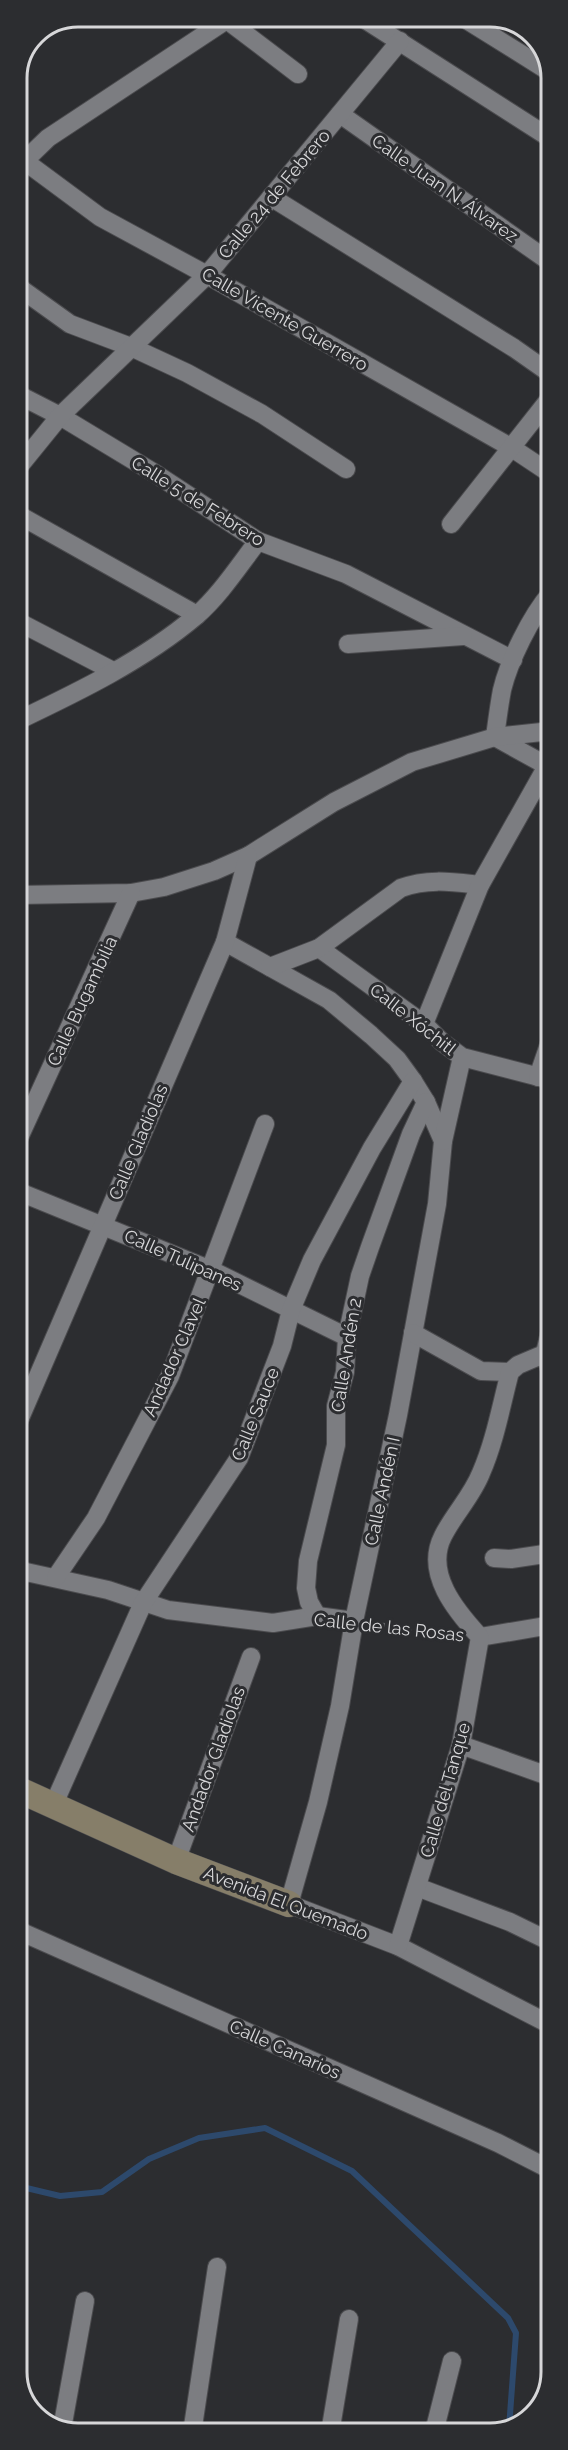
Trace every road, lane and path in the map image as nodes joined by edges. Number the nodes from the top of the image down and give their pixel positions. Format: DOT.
graph roads {
  1 [pos="215,27"];
  2 [pos="240,27"];
  3 [pos="377,27"];
  4 [pos="478,27"];
  5 [pos="400,41"];
  6 [pos="539,65"];
  7 [pos="298,74"];
  8 [pos="340,114"];
  9 [pos="541,132"];
  10 [pos="27,158"];
  11 [pos="27,169"];
  12 [pos="271,197"];
  13 [pos="541,256"];
  14 [pos="207,275"];
  15 [pos="27,293"];
  16 [pos="131,347"];
  17 [pos="541,368"];
  18 [pos="27,399"];
  19 [pos="541,409"];
  20 [pos="60,416"];
  21 [pos="512,448"];
  22 [pos="27,457"];
  23 [pos="541,468"];
  24 [pos="346,469"];
  25 [pos="27,520"];
  26 [pos="451,524"];
  27 [pos="258,542"];
  28 [pos="541,604"];
  29 [pos="197,615"];
  30 [pos="27,626"];
  31 [pos="466,636"];
  32 [pos="348,644"];
  33 [pos="513,660"];
  34 [pos="112,671"];
  35 [pos="27,716"];
  36 [pos="541,731"];
  37 [pos="495,737"];
  38 [pos="541,763"];
  39 [pos="541,781"];
  40 [pos="248,856"];
  41 [pos="480,885"];
  42 [pos="131,893"];
  43 [pos="27,895"];
  44 [pos="225,942"];
  45 [pos="319,948"];
  46 [pos="270,967"];
  47 [pos="424,1024"];
  48 [pos="462,1057"];
  49 [pos="541,1077"];
  50 [pos="413,1081"];
  51 [pos="426,1102"];
  52 [pos="27,1120"];
  53 [pos="265,1124"];
  54 [pos="443,1141"];
  55 [pos="27,1195"];
  56 [pos="103,1225"];
  57 [pos="211,1270"];
  58 [pos="291,1310"];
  59 [pos="413,1333"];
  60 [pos="347,1337"];
  61 [pos="541,1355"];
  62 [pos="510,1372"];
  63 [pos="27,1402"];
  64 [pos="541,1554"];
  65 [pos="494,1558"];
  66 [pos="27,1572"];
  67 [pos="56,1578"];
  68 [pos="143,1603"];
  69 [pos="316,1616"];
  70 [pos="354,1621"];
  71 [pos="541,1627"];
  72 [pos="480,1637"];
  73 [pos="251,1657"];
  74 [pos="461,1745"];
  75 [pos="541,1773"];
  76 [pos="27,1794"];
  77 [pos="53,1806"];
  78 [pos="176,1861"];
  79 [pos="417,1887"];
  80 [pos="289,1904"];
  81 [pos="27,1934"];
  82 [pos="541,1937"];
  83 [pos="398,1946"];
  84 [pos="541,2020"];
  85 [pos="541,2165"];
  86 [pos="217,2267"];
  87 [pos="86,2301"];
  88 [pos="349,2319"];
  89 [pos="452,2361"];
  90 [pos="64,2421"];
  91 [pos="194,2423"];
  92 [pos="332,2423"];
  93 [pos="436,2423"];
  1 -- 10 [label="street"];
  2 -- 7 [label="street"];
  3 -- 5 [label="street"];
  4 -- 6 [label="street"];
  5 -- 8 [label="street, Calle 24 de Febrero"];
  5 -- 9 [label="street"];
  8 -- 12 [label="street, Calle 24 de Febrero"];
  8 -- 13 [label="street, Calle Juan N. Álvarez"];
  11 -- 14 [label="street, Calle Vicente Guerrero"];
  12 -- 14 [label="street, Calle 24 de Febrero"];
  12 -- 17 [label="street"];
  14 -- 16 [label="street, Calle 24 de Febrero"];
  14 -- 21 [label="street, Calle Vicente Guerrero"];
  15 -- 16 [label="street"];
  16 -- 20 [label="street, Calle 24 de Febrero"];
  16 -- 24 [label="street"];
  18 -- 20 [label="street, Calle 5 de Febrero"];
  19 -- 21 [label="street"];
  20 -- 22 [label="street, Calle 24 de Febrero"];
  20 -- 27 [label="street, Calle 5 de Febrero"];
  21 -- 23 [label="street, Calle Vicente Guerrero"];
  21 -- 26 [label="street"];
  25 -- 29 [label="street"];
  27 -- 29 [label="street"];
  27 -- 31 [label="street, Calle 5 de Febrero"];
  28 -- 33 [label="street"];
  29 -- 34 [label="street"];
  30 -- 34 [label="street"];
  31 -- 32 [label="street"];
  31 -- 33 [label="street, Calle 5 de Febrero"];
  33 -- 37 [label="street"];
  34 -- 35 [label="street"];
  36 -- 37 [label="street"];
  37 -- 38 [label="street"];
  37 -- 40 [label="street"];
  39 -- 41 [label="street"];
  40 -- 42 [label="street"];
  40 -- 44 [label="street, Calle Gladiolas"];
  41 -- 45 [label="street"];
  41 -- 47 [label="street"];
  42 -- 43 [label="street"];
  42 -- 52 [label="street, Calle Bugambilia"];
  44 -- 46 [label="street"];
  44 -- 56 [label="street, Calle Gladiolas"];
  45 -- 46 [label="street"];
  45 -- 47 [label="street, Calle Xóchitl"];
  46 -- 50 [label="street, Calle Andén I"];
  47 -- 48 [label="street, Calle Xóchitl"];
  48 -- 49 [label="street, Calle Xóchitl"];
  48 -- 54 [label="street"];
  50 -- 51 [label="street, Calle Andén I"];
  50 -- 58 [label="street, Calle Sauce"];
  51 -- 54 [label="street, Calle Andén I"];
  51 -- 60 [label="street, Calle Andén 2"];
  53 -- 57 [label="street, Andador Clavel"];
  54 -- 59 [label="street, Calle Andén I"];
  55 -- 56 [label="street, Calle Tulipanes"];
  56 -- 57 [label="street, Calle Tulipanes"];
  56 -- 63 [label="street, Calle Gladiolas"];
  57 -- 58 [label="street, Calle Tulipanes"];
  57 -- 67 [label="street, Andador Clavel"];
  58 -- 60 [label="street, Calle Tulipanes"];
  58 -- 68 [label="street, Calle Sauce"];
  59 -- 62 [label="street"];
  59 -- 70 [label="street, Calle Andén I"];
  60 -- 69 [label="street, Calle Andén 2"];
  61 -- 62 [label="street"];
  62 -- 72 [label="street"];
  64 -- 65 [label="street"];
  66 -- 67 [label="street, Calle de las Rosas"];
  67 -- 68 [label="street, Calle de las Rosas"];
  68 -- 69 [label="street, Calle de las Rosas"];
  68 -- 77 [label="street, Calle Sauce"];
  69 -- 70 [label="street, Calle de las Rosas"];
  70 -- 72 [label="path, Calle de las Rosas"];
  70 -- 80 [label="street, Calle Andén I"];
  71 -- 72 [label="street, Calle de las Rosas"];
  72 -- 74 [label="street, Calle del Tanque"];
  73 -- 78 [label="street, Andador Gladiolas"];
  74 -- 75 [label="street"];
  74 -- 79 [label="street, Calle del Tanque"];
  76 -- 77 [label="main road, Avenida El Quemado"];
  77 -- 78 [label="main road, Avenida El Quemado"];
  78 -- 80 [label="main road, Avenida El Quemado"];
  79 -- 82 [label="street"];
  79 -- 83 [label="street, Calle del Tanque"];
  80 -- 83 [label="street, Avenida El Quemado"];
  81 -- 85 [label="street, Calle Canarios"];
  83 -- 84 [label="street, Avenida El Quemado"];
  86 -- 91 [label="street"];
  87 -- 90 [label="street"];
  88 -- 92 [label="street"];
  89 -- 93 [label="street"];
}
